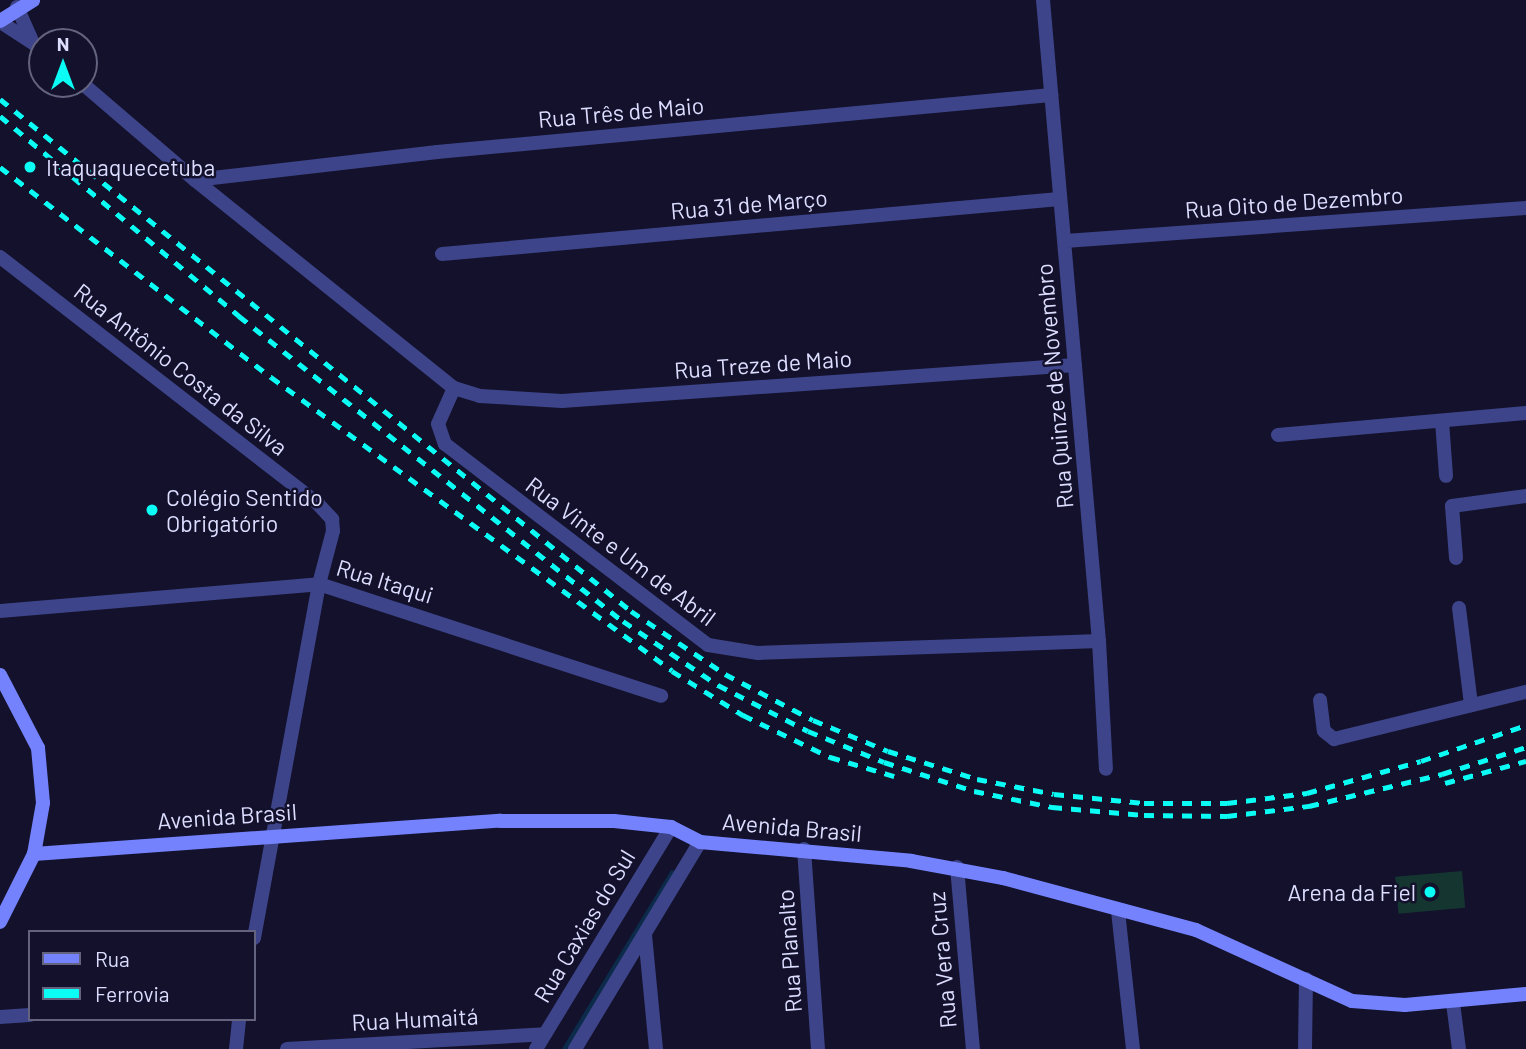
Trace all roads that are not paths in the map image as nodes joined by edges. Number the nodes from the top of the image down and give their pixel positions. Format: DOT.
graph roads {
  1 [pos="33,0"];
  2 [pos="1043,0"];
  3 [pos="12,4"];
  4 [pos="1,22"];
  5 [pos="28,31"];
  6 [pos="28,39"];
  7 [pos="1051,95"];
  8 [pos="98,97"];
  9 [pos="195,180"];
  10 [pos="1060,199"];
  11 [pos="1526,208"];
  12 [pos="1065,241"];
  13 [pos="442,254"];
  14 [pos="0,257"];
  15 [pos="1076,365"];
  16 [pos="454,388"];
  17 [pos="1526,413"];
  18 [pos="1442,421"];
  19 [pos="1278,435"];
  20 [pos="1446,476"];
  21 [pos="1526,496"];
  22 [pos="1456,558"];
  23 [pos="319,584"];
  24 [pos="1459,608"];
  25 [pos="0,611"];
  26 [pos="1099,641"];
  27 [pos="0,675"];
  28 [pos="1526,692"];
  29 [pos="662,696"];
  30 [pos="1320,700"];
  31 [pos="1471,705"];
  32 [pos="1106,769"];
  33 [pos="671,827"];
  34 [pos="274,835"];
  35 [pos="700,842"];
  36 [pos="804,849"];
  37 [pos="34,854"];
  38 [pos="957,867"];
  39 [pos="1118,911"];
  40 [pos="0,922"];
  41 [pos="255,930"];
  42 [pos="645,935"];
  43 [pos="1306,979"];
  44 [pos="1526,994"];
  45 [pos="1453,1003"];
  46 [pos="28,1015"];
  47 [pos="0,1017"];
  48 [pos="239,1021"];
  49 [pos="545,1034"];
  50 [pos="236,1049"];
  51 [pos="287,1049"];
  52 [pos="536,1049"];
  53 [pos="575,1049"];
  54 [pos="656,1049"];
  55 [pos="818,1049"];
  56 [pos="973,1049"];
  57 [pos="1132,1049"];
  58 [pos="1306,1049"];
  59 [pos="1459,1049"];
  1 -- 3 [label="street"];
  2 -- 7 [label="street, Rua Quinze de Novembro"];
  3 -- 4 [label="street"];
  3 -- 5 [label="street"];
  4 -- 6 [label="street"];
  7 -- 9 [label="street, Rua Três de Maio"];
  7 -- 10 [label="street, Rua Quinze de Novembro"];
  8 -- 9 [label="street"];
  9 -- 16 [label="street"];
  10 -- 12 [label="street, Rua Quinze de Novembro"];
  10 -- 13 [label="street, Rua 31 de Março"];
  11 -- 12 [label="street, Rua Oito de Dezembro"];
  12 -- 15 [label="street, Rua Quinze de Novembro"];
  14 -- 23 [label="street, Rua Antônio Costa da Silva"];
  15 -- 16 [label="street, Rua Treze de Maio"];
  15 -- 26 [label="street, Rua Quinze de Novembro"];
  16 -- 26 [label="street, Rua Vinte e Um de Abril"];
  17 -- 18 [label="street"];
  18 -- 19 [label="street"];
  18 -- 20 [label="street"];
  21 -- 22 [label="street"];
  23 -- 25 [label="street, Rua Itaqui"];
  23 -- 29 [label="street, Rua Itaqui"];
  23 -- 34 [label="street"];
  24 -- 31 [label="street"];
  26 -- 32 [label="street, Rua Quinze de Novembro"];
  27 -- 37 [label="street"];
  28 -- 31 [label="street"];
  30 -- 31 [label="street"];
  33 -- 34 [label="street, Avenida Brasil"];
  33 -- 35 [label="street, Avenida Brasil"];
  33 -- 49 [label="street, Rua Caxias do Sul"];
  34 -- 37 [label="street, Avenida Brasil"];
  34 -- 41 [label="street"];
  35 -- 36 [label="street, Avenida Brasil"];
  35 -- 42 [label="street"];
  36 -- 38 [label="street, Avenida Brasil"];
  36 -- 55 [label="street, Rua Planalto"];
  37 -- 40 [label="street"];
  38 -- 39 [label="street, Avenida Brasil"];
  38 -- 56 [label="street, Rua Vera Cruz"];
  39 -- 43 [label="street, Avenida Brasil"];
  39 -- 57 [label="street"];
  42 -- 53 [label="street"];
  42 -- 54 [label="street"];
  43 -- 45 [label="street, Avenida Brasil"];
  43 -- 58 [label="street"];
  44 -- 45 [label="street, Avenida Brasil"];
  45 -- 59 [label="street"];
  46 -- 47 [label="street"];
  48 -- 50 [label="street"];
  49 -- 51 [label="street, Rua Humaitá"];
  49 -- 52 [label="street, Rua Caxias do Sul"];
}
